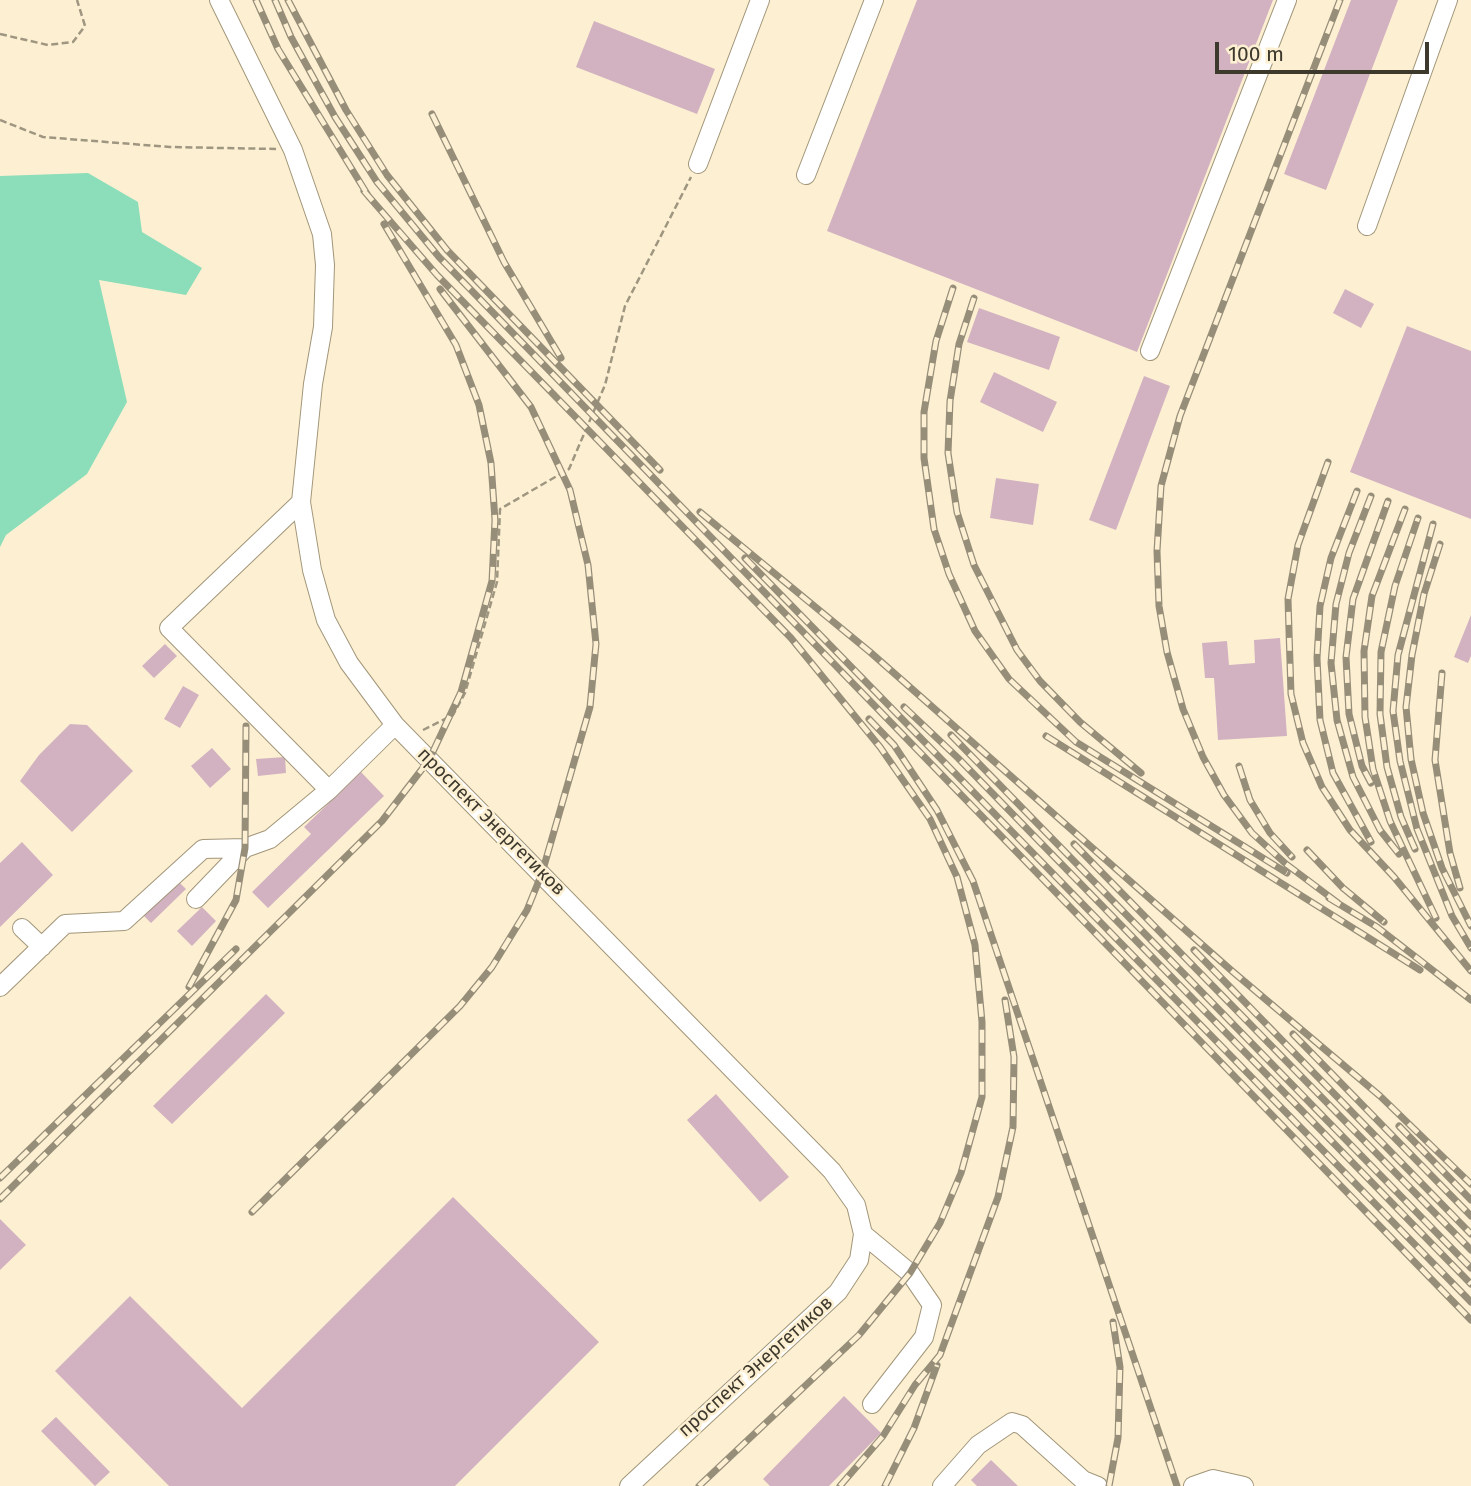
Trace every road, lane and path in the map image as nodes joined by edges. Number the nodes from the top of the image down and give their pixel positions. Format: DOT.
graph roads {
  1 [pos="78,0"];
  2 [pos="219,0"];
  3 [pos="760,0"];
  4 [pos="874,0"];
  5 [pos="1287,0"];
  6 [pos="1448,0"];
  7 [pos="0,34"];
  8 [pos="0,120"];
  9 [pos="293,150"];
  10 [pos="698,164"];
  11 [pos="806,175"];
  12 [pos="1367,226"];
  13 [pos="1150,351"];
  14 [pos="301,502"];
  15 [pos="402,732"];
  16 [pos="328,790"];
  17 [pos="245,848"];
  18 [pos="195,899"];
  19 [pos="22,928"];
  20 [pos="42,947"];
  21 [pos="0,987"];
  22 [pos="863,1234"];
  23 [pos="872,1404"];
  24 [pos="629,1486"];
  25 [pos="942,1486"];
  26 [pos="1098,1486"];
  27 [pos="1193,1486"];
  28 [pos="1244,1486"];
  1 -- 7 [label="path"];
  2 -- 9 [label="street, проспект Энергетиков"];
  3 -- 10 [label="street"];
  4 -- 11 [label="street"];
  5 -- 13 [label="street"];
  6 -- 12 [label="street"];
  8 -- 9 [label="path"];
  9 -- 14 [label="street, проспект Энергетиков"];
  10 -- 15 [label="path"];
  14 -- 15 [label="street, проспект Энергетиков"];
  14 -- 16 [label="street"];
  15 -- 16 [label="street"];
  15 -- 22 [label="street, проспект Энергетиков"];
  16 -- 17 [label="street"];
  17 -- 18 [label="street"];
  17 -- 20 [label="street"];
  19 -- 20 [label="street"];
  20 -- 21 [label="street"];
  22 -- 23 [label="street"];
  22 -- 24 [label="street, проспект Энергетиков"];
  25 -- 26 [label="street"];
  27 -- 28 [label="street"];
}
